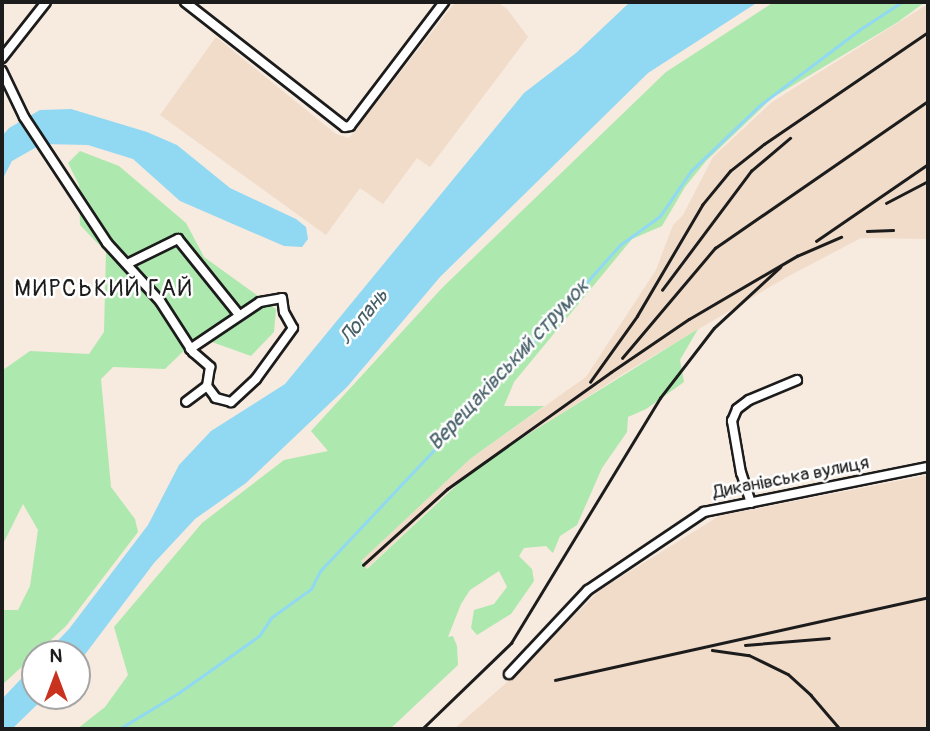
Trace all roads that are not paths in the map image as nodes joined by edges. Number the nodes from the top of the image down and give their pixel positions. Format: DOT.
graph roads {
  1 [pos="46,2"];
  2 [pos="185,2"];
  3 [pos="444,2"];
  4 [pos="2,58"];
  5 [pos="2,71"];
  6 [pos="127,264"];
  7 [pos="239,315"];
  8 [pos="190,349"];
  9 [pos="797,380"];
  10 [pos="207,386"];
  11 [pos="186,402"];
  12 [pos="928,467"];
  13 [pos="751,503"];
  14 [pos="509,674"];
  1 -- 4 [label="street"];
  2 -- 3 [label="street"];
  5 -- 6 [label="street"];
  6 -- 7 [label="street"];
  6 -- 8 [label="street"];
  7 -- 8 [label="street"];
  7 -- 10 [label="street"];
  8 -- 10 [label="street"];
  9 -- 13 [label="street"];
  10 -- 11 [label="street"];
  12 -- 13 [label="street, Диканівська вулиця"];
  13 -- 14 [label="street, Диканівська вулиця"];
}
